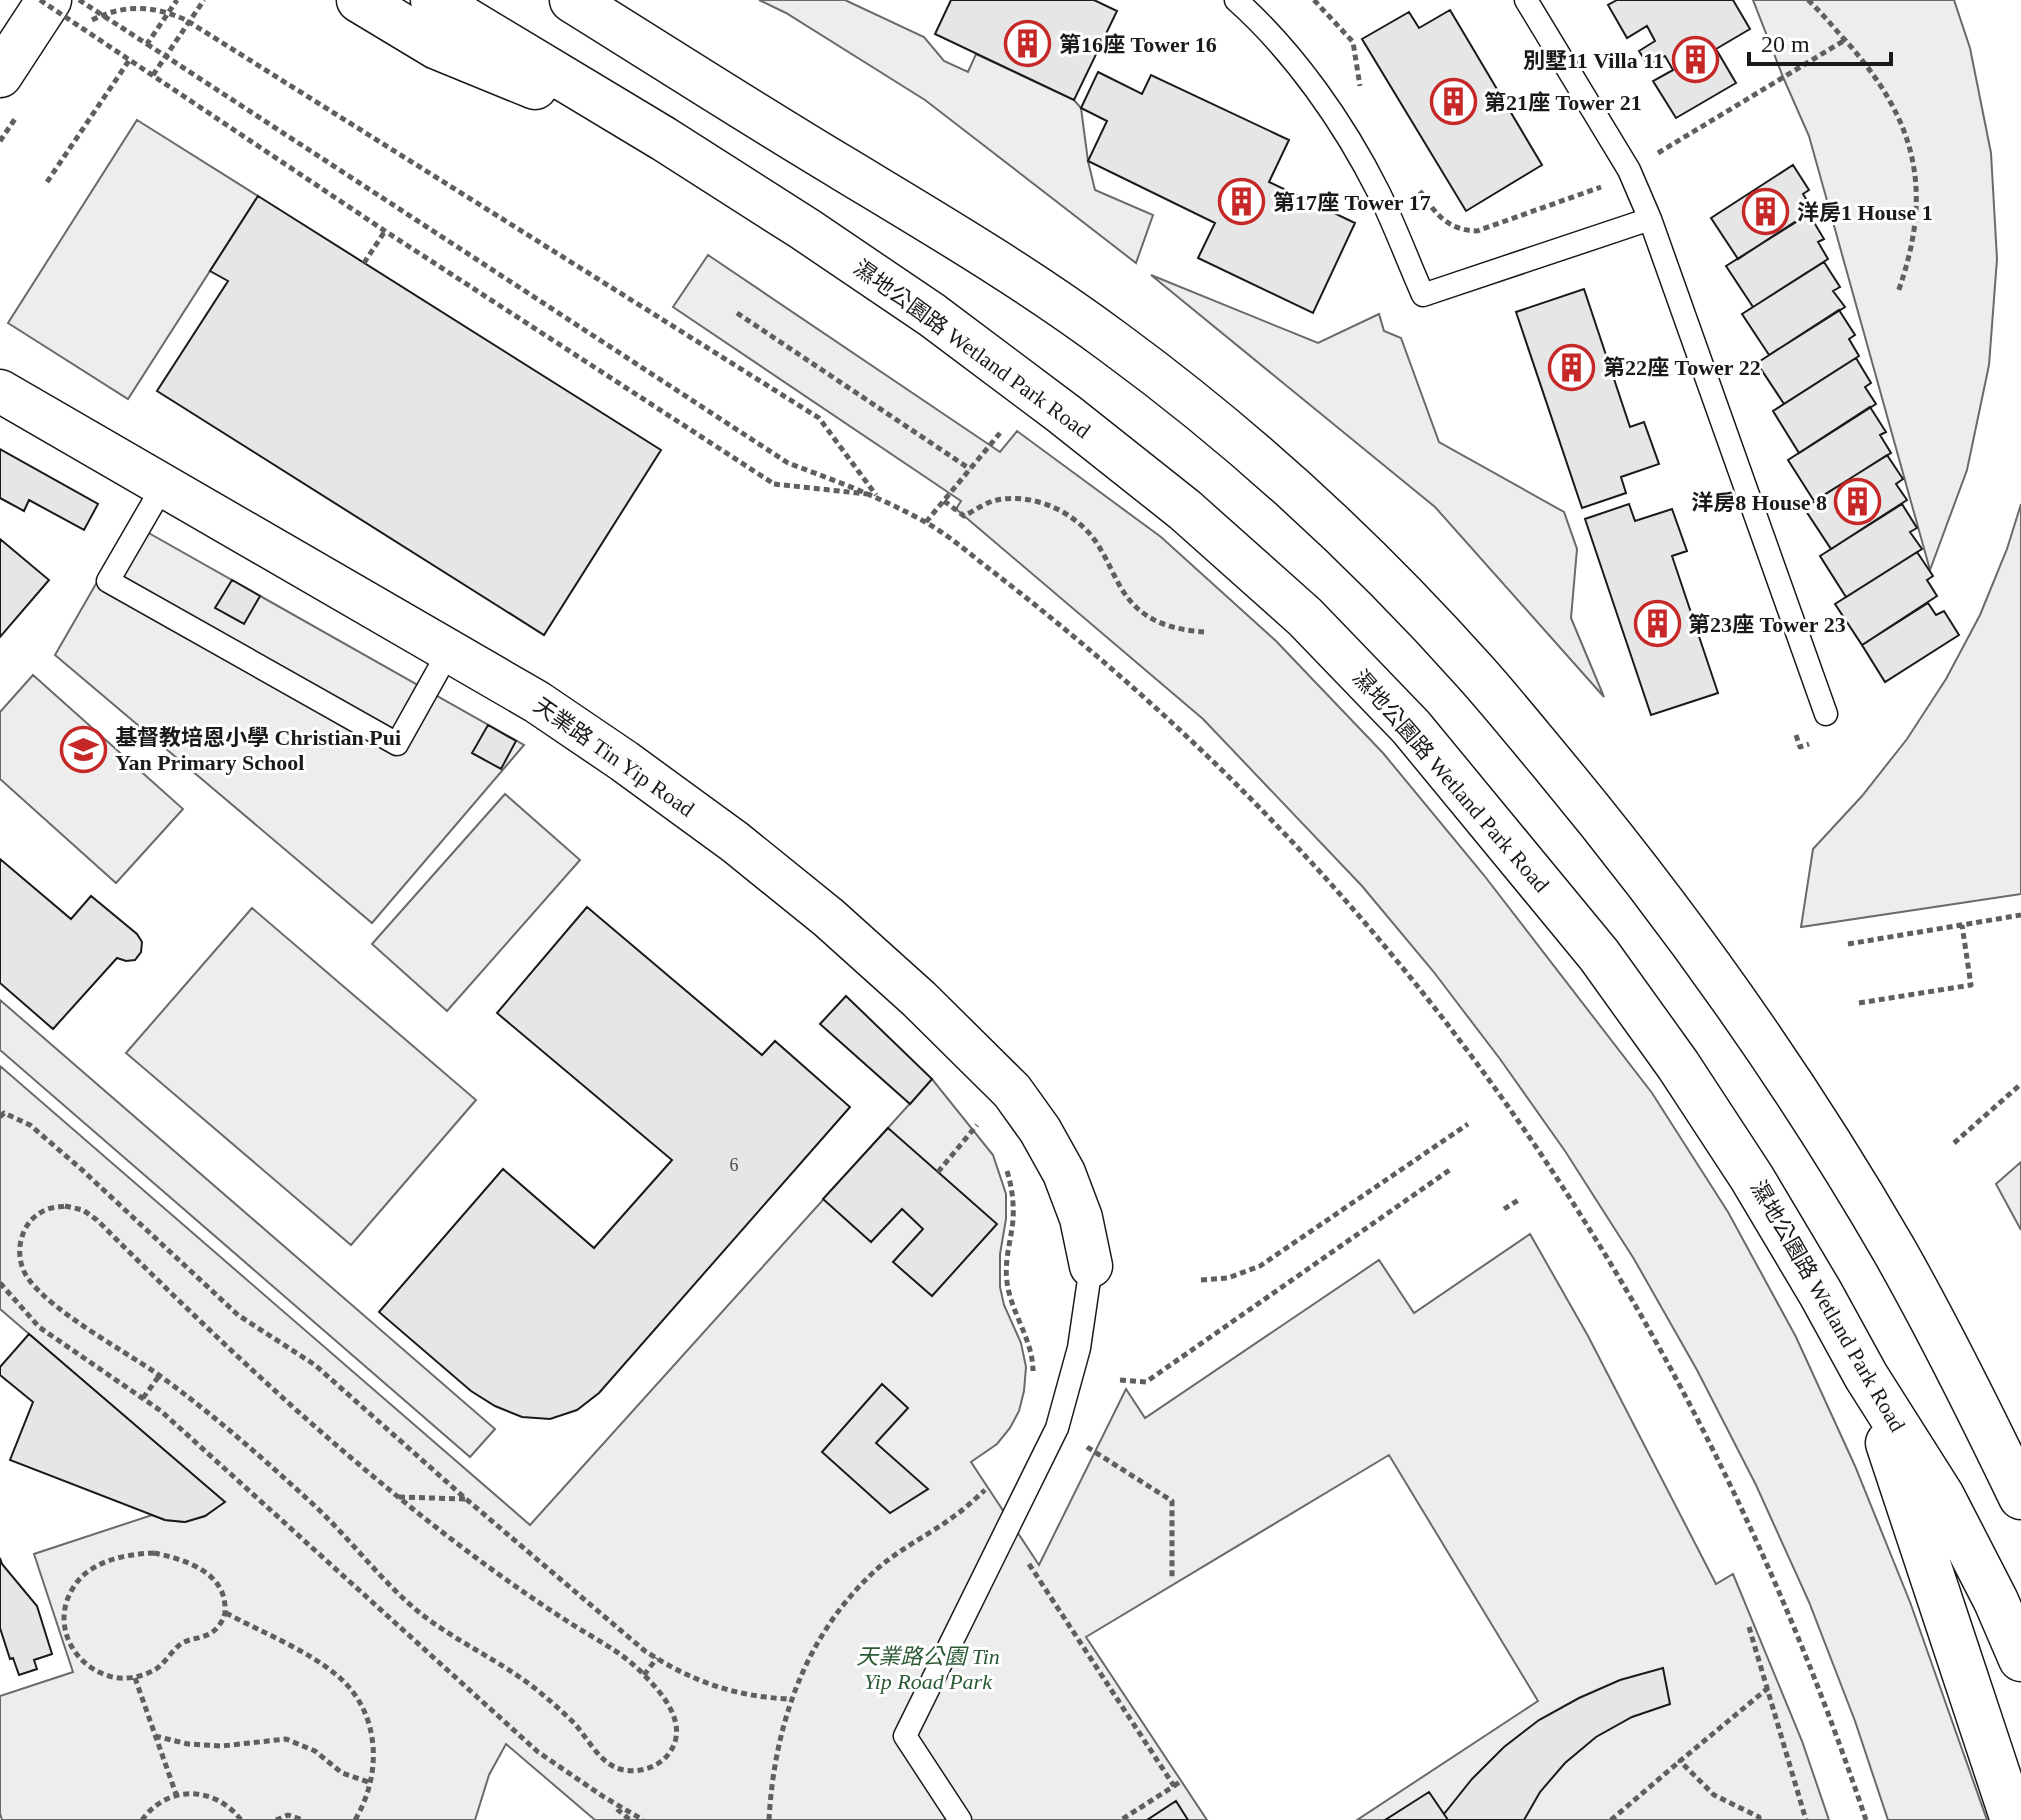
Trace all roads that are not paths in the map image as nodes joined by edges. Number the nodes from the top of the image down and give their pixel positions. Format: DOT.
graph roads {
  1 [pos="359,0"];
  2 [pos="433,0"];
  3 [pos="572,0"];
  4 [pos="1236,0"];
  5 [pos="1526,0"];
  6 [pos="63,15"];
  7 [pos="0,75"];
  8 [pos="664,139"];
  9 [pos="1650,219"];
  10 [pos="0,391"];
  11 [pos="163,486"];
  12 [pos="449,651"];
  13 [pos="1826,714"];
  14 [pos="1091,1266"];
  15 [pos="1866,1376"];
  16 [pos="2021,1497"];
  17 [pos="2021,1659"];
  18 [pos="960,1820"];
  19 [pos="2013,1820"];
  1 -- 8 [label="main road"];
  2 -- 8 [label="main road, 濕地公園路 Wetland Park Road"];
  3 -- 16 [label="main road"];
  4 -- 9 [label="lane"];
  5 -- 9 [label="lane"];
  6 -- 7 [label="main road"];
  8 -- 15 [label="main road, 濕地公園路 Wetland Park Road"];
  9 -- 13 [label="lane"];
  10 -- 11 [label="street, 天業路 Tin Yip Road"];
  11 -- 12 [label="street, 天業路 Tin Yip Road"];
  11 -- 12 [label="lane"];
  12 -- 14 [label="street, 天業路 Tin Yip Road"];
  14 -- 18 [label="lane"];
  15 -- 17 [label="main road, 濕地公園路 Wetland Park Road"];
  15 -- 19 [label="main road"];
}
